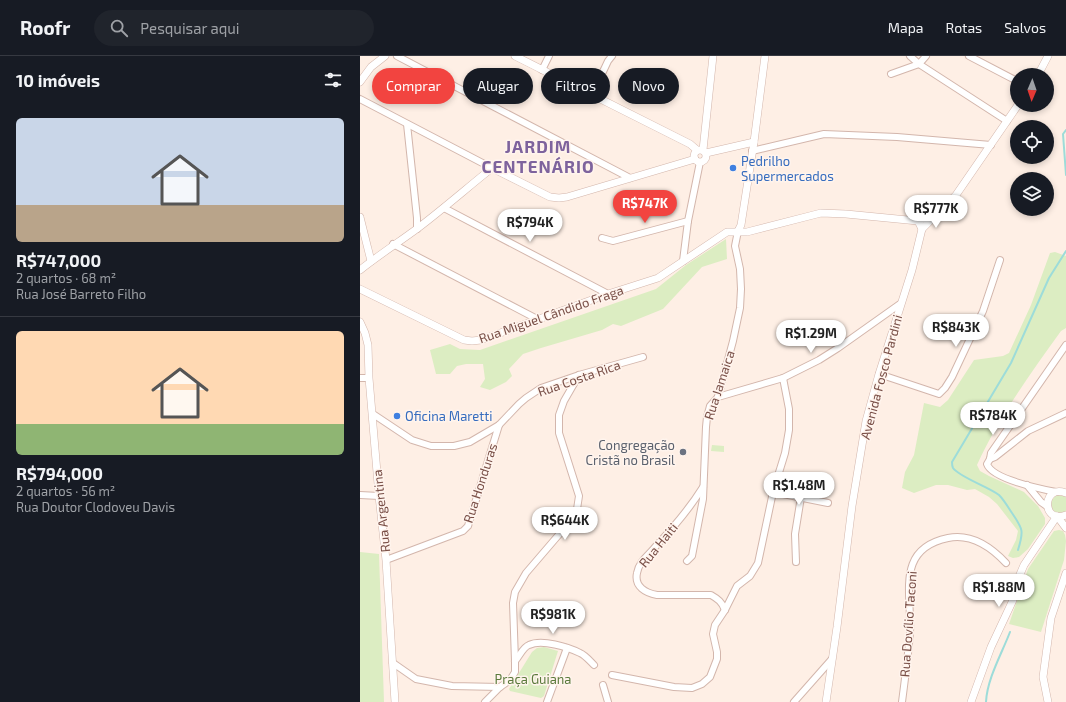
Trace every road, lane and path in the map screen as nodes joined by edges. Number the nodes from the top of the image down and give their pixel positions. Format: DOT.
graph roads {
  1 [pos="385,56"];
  2 [pos="397,56"];
  3 [pos="515,56"];
  4 [pos="549,56"];
  5 [pos="612,56"];
  6 [pos="713,56"];
  7 [pos="765,56"];
  8 [pos="910,56"];
  9 [pos="926,56"];
  10 [pos="970,56"];
  11 [pos="1048,56"];
  12 [pos="919,64"];
  13 [pos="543,68"];
  14 [pos="605,68"];
  15 [pos="1042,68"];
  16 [pos="541,69"];
  17 [pos="891,74"];
  18 [pos="1010,77"];
  19 [pos="360,82"];
  20 [pos="360,99"];
  21 [pos="608,104"];
  22 [pos="1013,112"];
  23 [pos="1007,121"];
  24 [pos="407,124"];
  25 [pos="754,142"];
  26 [pos="991,145"];
  27 [pos="702,151"];
  28 [pos="752,151"];
  29 [pos="697,160"];
  30 [pos="492,168"];
  31 [pos="630,178"];
  32 [pos="444,208"];
  33 [pos="937,215"];
  34 [pos="360,217"];
  35 [pos="688,221"];
  36 [pos="918,221"];
  37 [pos="417,229"];
  38 [pos="922,229"];
  39 [pos="738,231"];
  40 [pos="602,238"];
  41 [pos="394,244"];
  42 [pos="1000,260"];
  43 [pos="371,261"];
  44 [pos="683,261"];
  45 [pos="360,270"];
  46 [pos="360,289"];
  47 [pos="608,294"];
  48 [pos="900,304"];
  49 [pos="539,320"];
  50 [pos="360,322"];
  51 [pos="362,334"];
  52 [pos="1066,345"];
  53 [pos="643,357"];
  54 [pos="879,374"];
  55 [pos="579,375"];
  56 [pos="360,378"];
  57 [pos="369,378"];
  58 [pos="783,378"];
  59 [pos="718,397"];
  60 [pos="1066,413"];
  61 [pos="373,414"];
  62 [pos="499,425"];
  63 [pos="990,459"];
  64 [pos="1027,485"];
  65 [pos="703,487"];
  66 [pos="1062,491"];
  67 [pos="773,492"];
  68 [pos="360,495"];
  69 [pos="379,496"];
  70 [pos="801,497"];
  71 [pos="828,503"];
  72 [pos="1048,507"];
  73 [pos="1055,515"];
  74 [pos="1066,515"];
  75 [pos="1066,528"];
  76 [pos="386,560"];
  77 [pos="687,561"];
  78 [pos="796,562"];
  79 [pos="1006,563"];
  80 [pos="1066,573"];
  81 [pos="725,610"];
  82 [pos="567,648"];
  83 [pos="832,659"];
  84 [pos="515,661"];
  85 [pos="393,663"];
  86 [pos="594,665"];
  87 [pos="612,675"];
  88 [pos="603,685"];
  89 [pos="500,687"];
  90 [pos="395,702"];
  91 [pos="485,702"];
  92 [pos="547,702"];
  93 [pos="608,702"];
  94 [pos="794,702"];
  95 [pos="826,702"];
  96 [pos="902,702"];
  97 [pos="972,702"];
  98 [pos="1048,702"];
  1 -- 19 [label="street"];
  2 -- 31 [label="street"];
  3 -- 16 [label="street"];
  4 -- 13 [label="street"];
  5 -- 14 [label="street"];
  6 -- 27 [label="street"];
  7 -- 25 [label="street"];
  8 -- 12 [label="street"];
  9 -- 12 [label="street"];
  10 -- 18 [label="street"];
  11 -- 15 [label="street"];
  12 -- 17 [label="street"];
  12 -- 23 [label="street"];
  20 -- 24 [label="street"];
  21 -- 27 [label="street"];
  22 -- 23 [label="street"];
  23 -- 26 [label="street"];
  24 -- 30 [label="street"];
  24 -- 37 [label="street"];
  25 -- 27 [label="street"];
  25 -- 28 [label="street"];
  26 -- 28 [label="street"];
  26 -- 33 [label="street"];
  27 -- 29 [label="street"];
  27 -- 29 [label="street"];
  28 -- 39 [label="street"];
  29 -- 31 [label="street"];
  29 -- 35 [label="street"];
  30 -- 31 [label="street"];
  30 -- 32 [label="street"];
  32 -- 37 [label="street"];
  32 -- 47 [label="street"];
  33 -- 36 [label="street"];
  33 -- 38 [label="street"];
  34 -- 43 [label="street"];
  35 -- 40 [label="street"];
  35 -- 44 [label="street"];
  36 -- 38 [label="street"];
  36 -- 39 [label="street, Rua Miguel Cândido Fraga"];
  37 -- 41 [label="street"];
  38 -- 48 [label="street, Avenida Fosco Pardini"];
  39 -- 44 [label="street, Rua Miguel Cândido Fraga"];
  39 -- 59 [label="street, Rua Jamaica"];
  41 -- 43 [label="street"];
  41 -- 49 [label="street"];
  42 -- 54 [label="street"];
  43 -- 45 [label="street"];
  44 -- 47 [label="street, Rua Miguel Cândido Fraga"];
  46 -- 49 [label="street, Rua Miguel Cândido Fraga"];
  47 -- 49 [label="street, Rua Miguel Cândido Fraga"];
  48 -- 54 [label="street, Avenida Fosco Pardini"];
  48 -- 58 [label="street"];
  50 -- 51 [label="street, Rua Argentina"];
  51 -- 57 [label="street, Rua Argentina"];
  52 -- 63 [label="street"];
  53 -- 55 [label="street, Rua Costa Rica"];
  54 -- 83 [label="street, Avenida Fosco Pardini"];
  55 -- 62 [label="street, Rua Costa Rica"];
  55 -- 84 [label="street"];
  56 -- 57 [label="street"];
  57 -- 61 [label="street, Rua Argentina"];
  58 -- 59 [label="street"];
  58 -- 67 [label="street"];
  59 -- 65 [label="street, Rua Jamaica"];
  60 -- 63 [label="street"];
  61 -- 62 [label="street, Rua Costa Rica"];
  61 -- 69 [label="street, Rua Argentina"];
  62 -- 76 [label="street, Rua Honduras"];
  63 -- 64 [label="street"];
  64 -- 66 [label="street"];
  64 -- 72 [label="street"];
  65 -- 77 [label="street, Rua Jamaica"];
  65 -- 81 [label="street, Rua Haiti"];
  66 -- 72 [label="street"];
  67 -- 70 [label="street"];
  67 -- 81 [label="street"];
  68 -- 69 [label="street"];
  69 -- 76 [label="street, Rua Argentina"];
  70 -- 71 [label="street"];
  70 -- 78 [label="street"];
  72 -- 73 [label="street"];
  73 -- 74 [label="street"];
  73 -- 75 [label="street"];
  73 -- 97 [label="street"];
  76 -- 85 [label="street, Rua Argentina"];
  79 -- 96 [label="street, Rua Dovílio Taconi"];
  80 -- 98 [label="street"];
  81 -- 87 [label="street"];
  82 -- 84 [label="street"];
  82 -- 86 [label="street"];
  82 -- 92 [label="street"];
  83 -- 94 [label="street"];
  83 -- 95 [label="street, Avenida Fosco Pardini"];
  84 -- 89 [label="street"];
  85 -- 89 [label="street"];
  85 -- 90 [label="street, Rua Argentina"];
  88 -- 93 [label="street"];
  89 -- 91 [label="street"];
}
